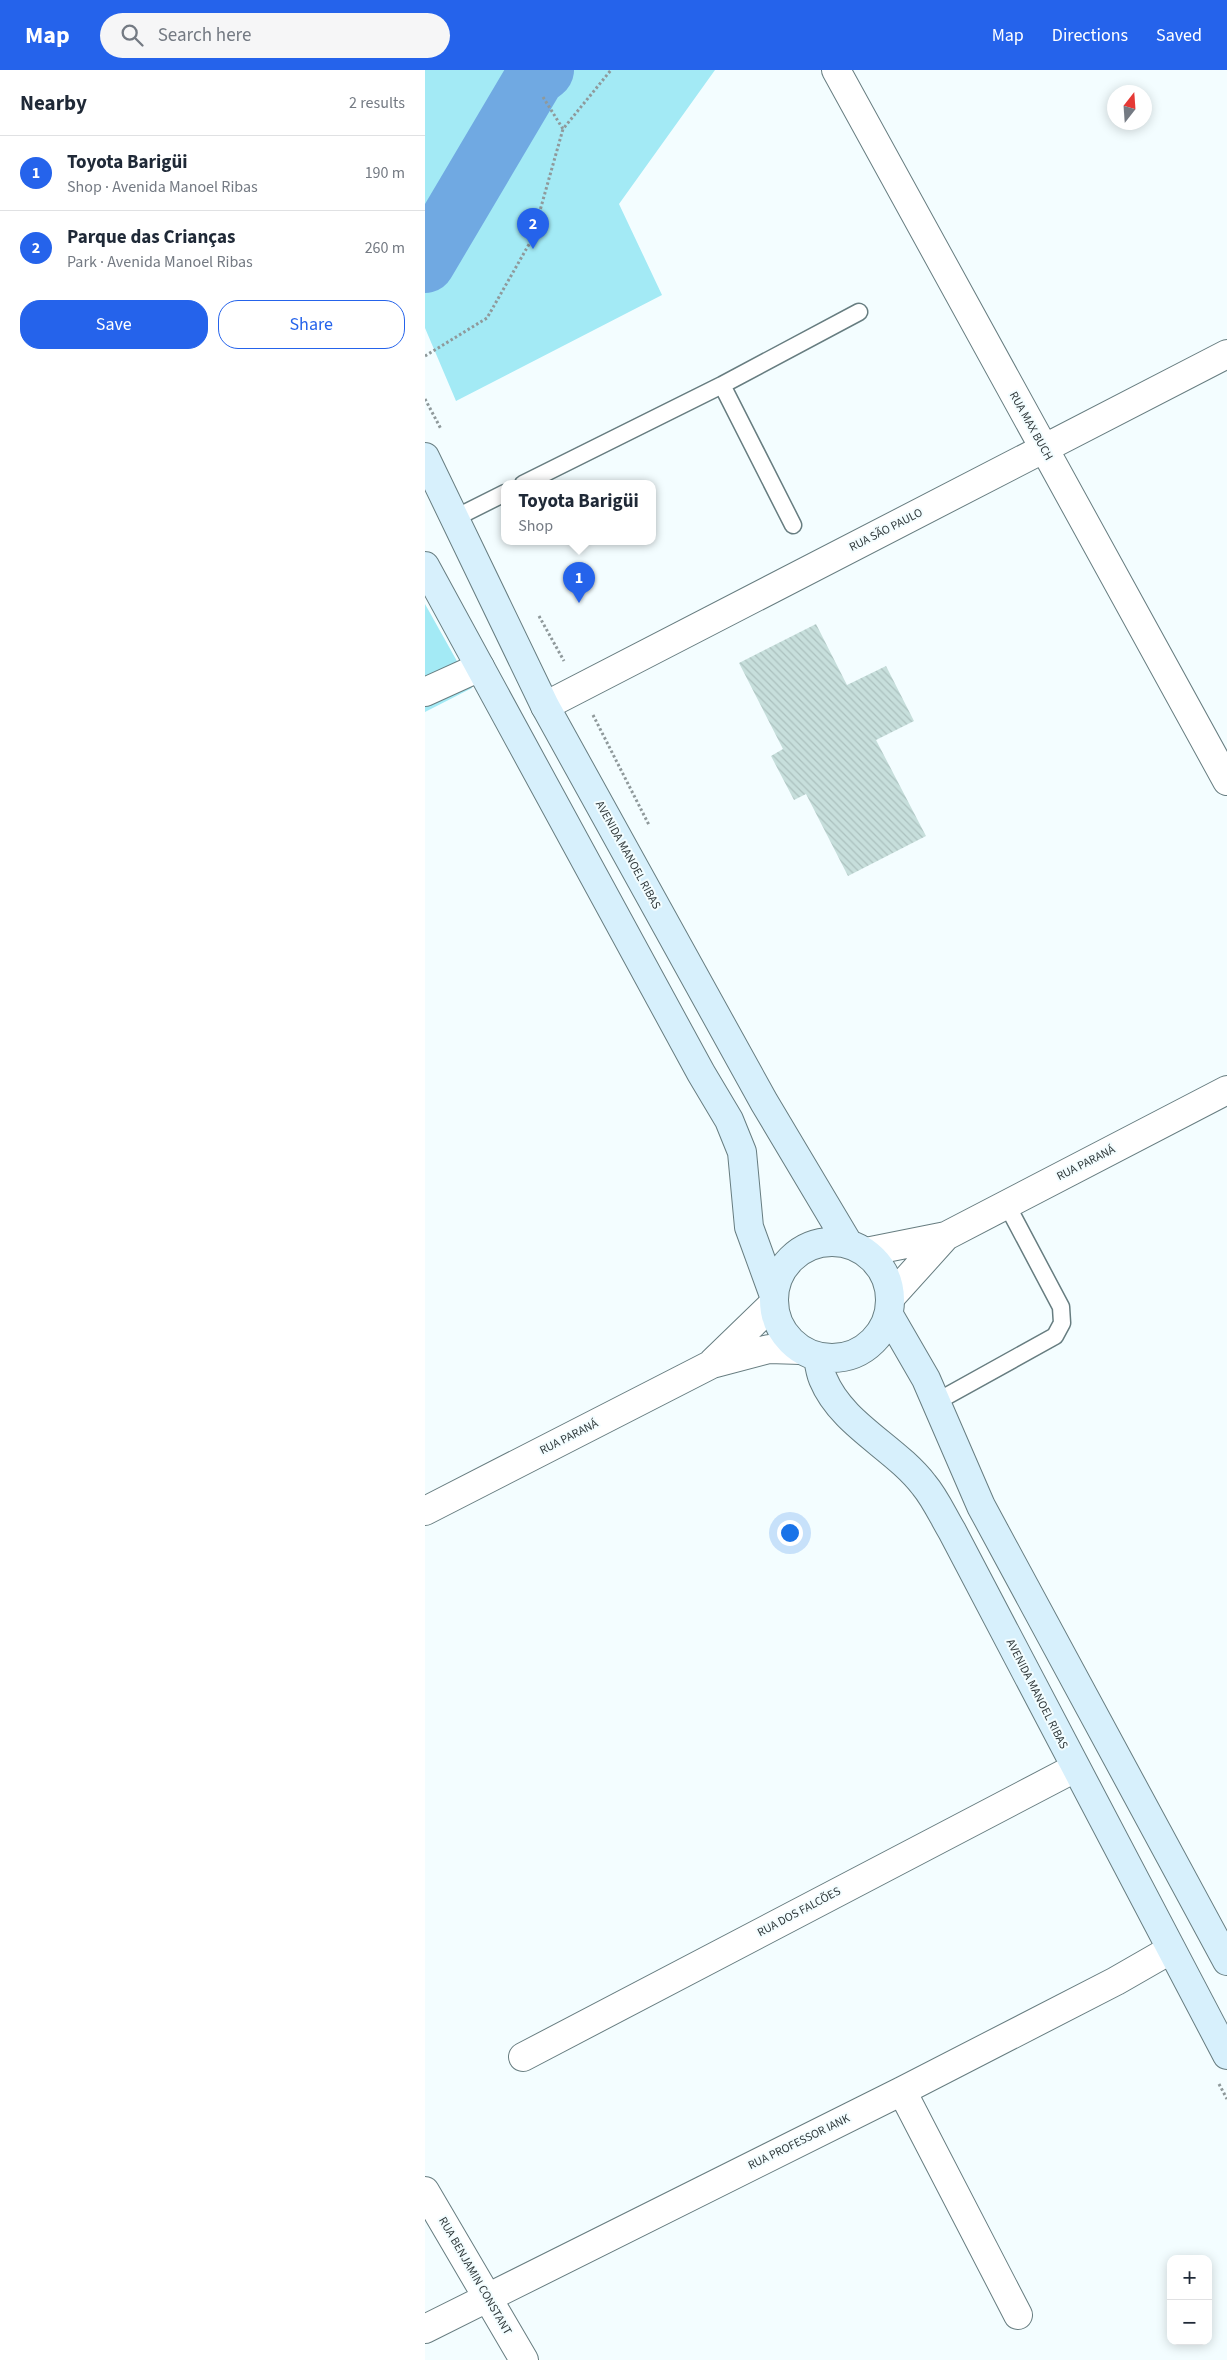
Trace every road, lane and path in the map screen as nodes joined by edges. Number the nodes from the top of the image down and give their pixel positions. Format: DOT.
graph roads {
  1 [pos="611,70"];
  2 [pos="836,70"];
  3 [pos="543,97"];
  4 [pos="563,129"];
  5 [pos="859,312"];
  6 [pos="1227,354"];
  7 [pos="425,356"];
  8 [pos="722,385"];
  9 [pos="1044,448"];
  10 [pos="425,457"];
  11 [pos="531,480"];
  12 [pos="501,495"];
  13 [pos="455,518"];
  14 [pos="793,525"];
  15 [pos="425,566"];
  16 [pos="480,667"];
  17 [pos="425,692"];
  18 [pos="545,706"];
  19 [pos="1227,781"];
  20 [pos="1227,1090"];
  21 [pos="1007,1205"];
  22 [pos="945,1236"];
  23 [pos="857,1248"];
  24 [pos="773,1298"];
  25 [pos="890,1306"];
  26 [pos="809,1353"];
  27 [pos="712,1364"];
  28 [pos="936,1402"];
  29 [pos="425,1511"];
  30 [pos="1075,1768"];
  31 [pos="1220,1933"];
  32 [pos="1170,1950"];
  33 [pos="1227,1961"];
  34 [pos="1227,2056"];
  35 [pos="523,2057"];
  36 [pos="902,2091"];
  37 [pos="425,2191"];
  38 [pos="487,2296"];
  39 [pos="1017,2315"];
  40 [pos="425,2329"];
  41 [pos="524,2360"];
  1 -- 4 [label="path"];
  2 -- 9 [label="street, RUA MAX BUCH"];
  3 -- 4 [label="path"];
  4 -- 7 [label="path"];
  5 -- 8 [label="lane"];
  6 -- 9 [label="street, RUA SÃO PAULO"];
  8 -- 11 [label="lane"];
  8 -- 14 [label="lane"];
  9 -- 18 [label="street, RUA SÃO PAULO"];
  9 -- 19 [label="street, RUA MAX BUCH"];
  10 -- 13 [label="main road, AVENIDA MANOEL RIBAS"];
  12 -- 13 [label="lane"];
  13 -- 18 [label="main road, AVENIDA MANOEL RIBAS"];
  15 -- 16 [label="main road"];
  16 -- 17 [label="street"];
  16 -- 24 [label="main road"];
  18 -- 23 [label="main road, AVENIDA MANOEL RIBAS"];
  20 -- 21 [label="street, RUA PARANÁ"];
  21 -- 22 [label="street, RUA PARANÁ"];
  21 -- 28 [label="lane"];
  22 -- 23 [label="street"];
  22 -- 25 [label="street"];
  23 -- 24 [label="main road"];
  23 -- 25 [label="main road"];
  24 -- 26 [label="main road"];
  24 -- 27 [label="street"];
  25 -- 26 [label="main road"];
  25 -- 28 [label="main road"];
  26 -- 27 [label="street"];
  26 -- 30 [label="main road, AVENIDA MANOEL RIBAS"];
  27 -- 29 [label="street, RUA PARANÁ"];
  28 -- 31 [label="main road"];
  30 -- 32 [label="main road, AVENIDA MANOEL RIBAS"];
  30 -- 35 [label="street, RUA DOS FALCÕES"];
  31 -- 33 [label="main road"];
  32 -- 34 [label="main road, AVENIDA MANOEL RIBAS"];
  32 -- 36 [label="street, RUA PROFESSOR IANK"];
  36 -- 38 [label="street, RUA PROFESSOR IANK"];
  36 -- 39 [label="street"];
  37 -- 38 [label="street, RUA BENJAMIN CONSTANT"];
  38 -- 40 [label="street, RUA PROFESSOR IANK"];
  38 -- 41 [label="street, RUA BENJAMIN CONSTANT"];
}
